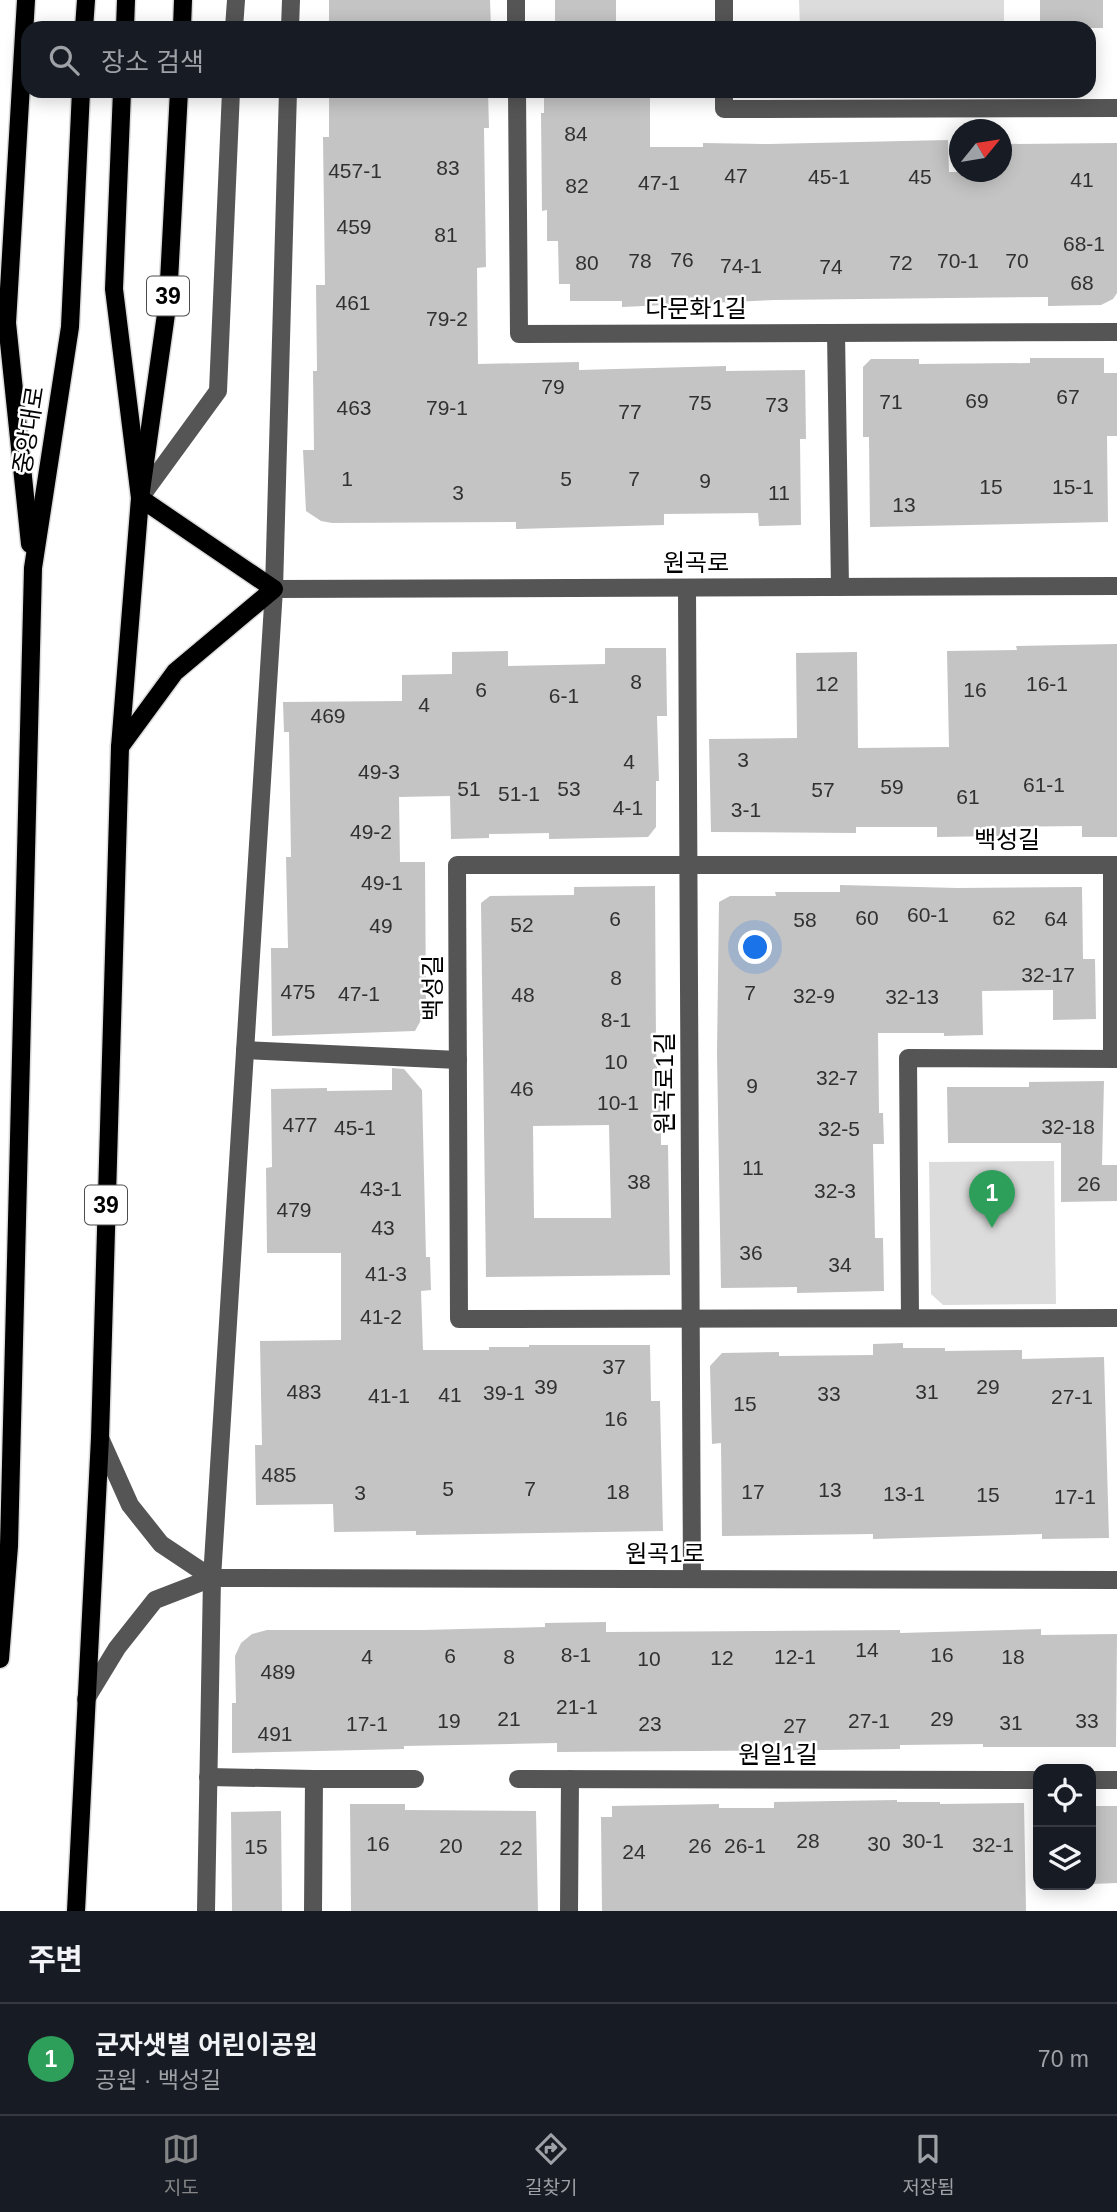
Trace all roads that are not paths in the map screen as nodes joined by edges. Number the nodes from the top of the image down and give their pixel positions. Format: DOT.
graph roads {
  1 [pos="26,0"];
  2 [pos="86,0"];
  3 [pos="126,0"];
  4 [pos="183,0"];
  5 [pos="236,0"];
  6 [pos="290,0"];
  7 [pos="516,0"];
  8 [pos="724,0"];
  9 [pos="25,21"];
  10 [pos="84,21"];
  11 [pos="125,21"];
  12 [pos="182,21"];
  13 [pos="234,21"];
  14 [pos="290,21"];
  15 [pos="516,21"];
  16 [pos="724,21"];
  17 [pos="21,85"];
  18 [pos="81,98"];
  19 [pos="122,98"];
  20 [pos="178,98"];
  21 [pos="232,98"];
  22 [pos="288,98"];
  23 [pos="517,98"];
  24 [pos="724,98"];
  25 [pos="1117,108"];
  26 [pos="1117,332"];
  27 [pos="836,333"];
  28 [pos="140,498"];
  29 [pos="33,568"];
  30 [pos="1117,586"];
  31 [pos="687,587"];
  32 [pos="840,587"];
  33 [pos="274,589"];
  34 [pos="120,747"];
  35 [pos="688,865"];
  36 [pos="1114,865"];
  37 [pos="246,1050"];
  38 [pos="1114,1059"];
  39 [pos="458,1060"];
  40 [pos="691,1318"];
  41 [pos="910,1318"];
  42 [pos="1117,1318"];
  43 [pos="100,1438"];
  44 [pos="212,1578"];
  45 [pos="692,1579"];
  46 [pos="1117,1580"];
  47 [pos="0,1659"];
  48 [pos="86,1699"];
  49 [pos="208,1777"];
  50 [pos="314,1779"];
  51 [pos="415,1779"];
  52 [pos="517,1779"];
  53 [pos="570,1779"];
  54 [pos="1033,1780"];
  55 [pos="1096,1780"];
  56 [pos="1117,1780"];
  57 [pos="76,1911"];
  58 [pos="206,1911"];
  59 [pos="313,1911"];
  60 [pos="569,1911"];
  1 -- 9 [label="main road"];
  2 -- 10 [label="main road"];
  3 -- 11 [label="main road"];
  4 -- 12 [label="main road"];
  5 -- 13 [label="street"];
  6 -- 14 [label="street"];
  7 -- 15 [label="street"];
  8 -- 16 [label="street"];
  17 -- 29 [label="main road"];
  18 -- 29 [label="main road, 중앙대로"];
  19 -- 28 [label="main road"];
  20 -- 28 [label="main road, 39"];
  21 -- 28 [label="street"];
  22 -- 33 [label="street"];
  23 -- 27 [label="street, 다문화1길"];
  24 -- 25 [label="street"];
  26 -- 27 [label="street, 다문화1길"];
  27 -- 32 [label="street"];
  28 -- 33 [label="main road"];
  28 -- 34 [label="main road, 39"];
  29 -- 47 [label="main road, 중앙대로"];
  30 -- 32 [label="street, 원곡로"];
  31 -- 32 [label="street, 원곡로"];
  31 -- 33 [label="street, 원곡로"];
  31 -- 35 [label="street, 원곡로1길"];
  33 -- 34 [label="main road"];
  33 -- 37 [label="street"];
  34 -- 43 [label="main road, 39"];
  35 -- 36 [label="street, 백성길"];
  35 -- 39 [label="street, 백성길"];
  35 -- 40 [label="street, 원곡로1길"];
  36 -- 38 [label="street"];
  37 -- 39 [label="street"];
  37 -- 44 [label="street"];
  38 -- 41 [label="street"];
  39 -- 40 [label="street, 백성길"];
  40 -- 41 [label="street, 백성길"];
  40 -- 45 [label="street, 원곡로1길"];
  41 -- 42 [label="street, 백성길"];
  43 -- 44 [label="street"];
  43 -- 48 [label="main road, 39"];
  44 -- 45 [label="street, 원곡1로"];
  44 -- 48 [label="street"];
  44 -- 49 [label="street"];
  45 -- 46 [label="street, 원곡1로"];
  48 -- 57 [label="main road, 39"];
  49 -- 50 [label="street"];
  49 -- 58 [label="street"];
  50 -- 51 [label="street"];
  50 -- 59 [label="street"];
  52 -- 53 [label="street, 원일1길"];
  53 -- 54 [label="street, 원일1길"];
  53 -- 60 [label="street"];
  55 -- 56 [label="street"];
}
